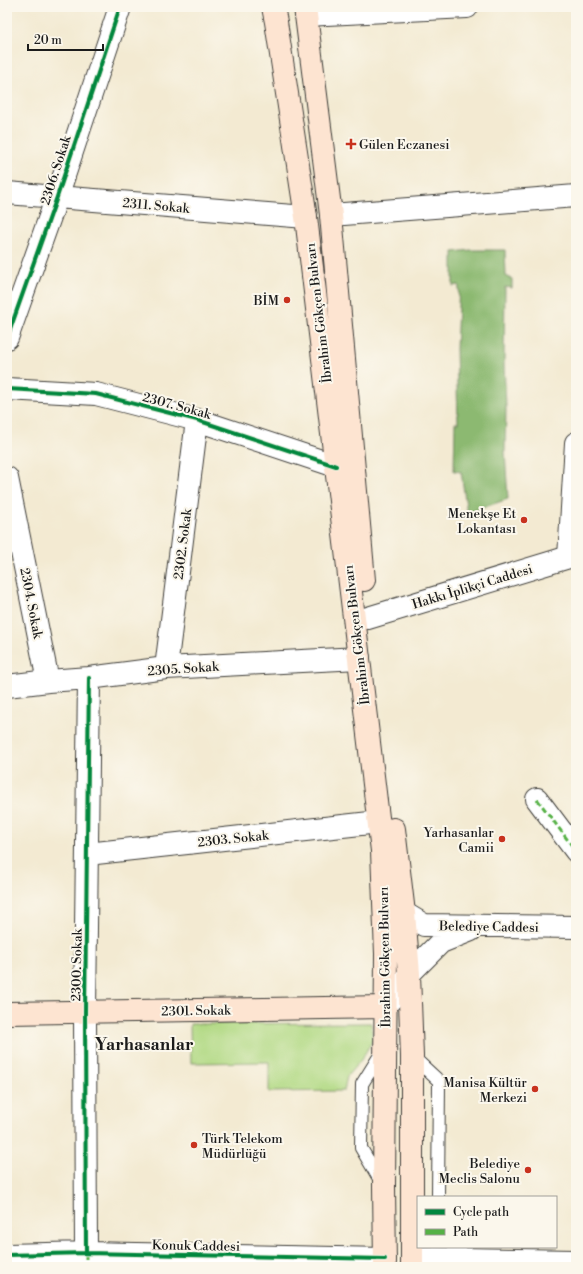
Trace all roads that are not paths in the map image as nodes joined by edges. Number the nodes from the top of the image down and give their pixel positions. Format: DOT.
graph roads {
  1 [pos="120,7"];
  2 [pos="273,7"];
  3 [pos="467,7"];
  4 [pos="306,11"];
  5 [pos="7,193"];
  6 [pos="576,196"];
  7 [pos="57,197"];
  8 [pos="331,215"];
  9 [pos="306,217"];
  10 [pos="7,338"];
  11 [pos="7,389"];
  12 [pos="197,420"];
  13 [pos="576,443"];
  14 [pos="336,466"];
  15 [pos="7,478"];
  16 [pos="573,557"];
  17 [pos="368,618"];
  18 [pos="359,658"];
  19 [pos="166,668"];
  20 [pos="89,678"];
  21 [pos="48,681"];
  22 [pos="7,686"];
  23 [pos="537,799"];
  24 [pos="379,822"];
  25 [pos="576,851"];
  26 [pos="87,854"];
  27 [pos="404,913"];
  28 [pos="480,926"];
  29 [pos="576,927"];
  30 [pos="408,974"];
  31 [pos="385,1007"];
  32 [pos="7,1012"];
  33 [pos="85,1012"];
  34 [pos="412,1056"];
  35 [pos="438,1196"];
  36 [pos="7,1255"];
  37 [pos="414,1257"];
  38 [pos="86,1260"];
  39 [pos="576,1260"];
  40 [pos="385,1263"];
  1 -- 7 [label="street, 2306. Sokak"];
  2 -- 9 [label="main road, İbrahim Gökçen Bulvarı"];
  3 -- 4 [label="street"];
  4 -- 8 [label="main road, İbrahim Gökçen Bulvarı"];
  5 -- 7 [label="street, 2311. Sokak"];
  6 -- 8 [label="street"];
  7 -- 9 [label="street, 2311. Sokak"];
  7 -- 10 [label="street, 2306. Sokak"];
  8 -- 17 [label="main road, İbrahim Gökçen Bulvarı"];
  9 -- 14 [label="main road, İbrahim Gökçen Bulvarı"];
  11 -- 12 [label="street, 2307. Sokak"];
  12 -- 14 [label="street, 2307. Sokak"];
  12 -- 19 [label="street, 2302. Sokak"];
  13 -- 16 [label="street"];
  14 -- 18 [label="main road, İbrahim Gökçen Bulvarı"];
  15 -- 21 [label="street, 2304. Sokak"];
  16 -- 17 [label="street, Hakkı İplikçi Caddesi"];
  17 -- 27 [label="main road, İbrahim Gökçen Bulvarı"];
  18 -- 19 [label="street, 2305. Sokak"];
  18 -- 24 [label="main road, İbrahim Gökçen Bulvarı"];
  19 -- 20 [label="street, 2305. Sokak"];
  20 -- 21 [label="street, 2305. Sokak"];
  20 -- 26 [label="street, 2300. Sokak"];
  21 -- 22 [label="street, 2305. Sokak"];
  23 -- 25 [label="street"];
  24 -- 26 [label="street, 2303. Sokak"];
  24 -- 31 [label="main road, İbrahim Gökçen Bulvarı"];
  26 -- 33 [label="street, 2300. Sokak"];
  27 -- 28 [label="street, Belediye Caddesi"];
  27 -- 30 [label="main road, İbrahim Gökçen Bulvarı"];
  28 -- 29 [label="street, Belediye Caddesi"];
  28 -- 30 [label="street"];
  30 -- 31 [label="street"];
  30 -- 34 [label="main road, İbrahim Gökçen Bulvarı"];
  31 -- 33 [label="main road, 2301. Sokak"];
  31 -- 40 [label="main road, İbrahim Gökçen Bulvarı"];
  32 -- 33 [label="main road, 2301. Sokak"];
  33 -- 38 [label="street, 2300. Sokak"];
  34 -- 35 [label="lane"];
  34 -- 37 [label="main road, İbrahim Gökçen Bulvarı"];
  36 -- 38 [label="street, Konuk Caddesi"];
  37 -- 39 [label="street"];
  37 -- 40 [label="main road"];
  38 -- 40 [label="street, Konuk Caddesi"];
}
